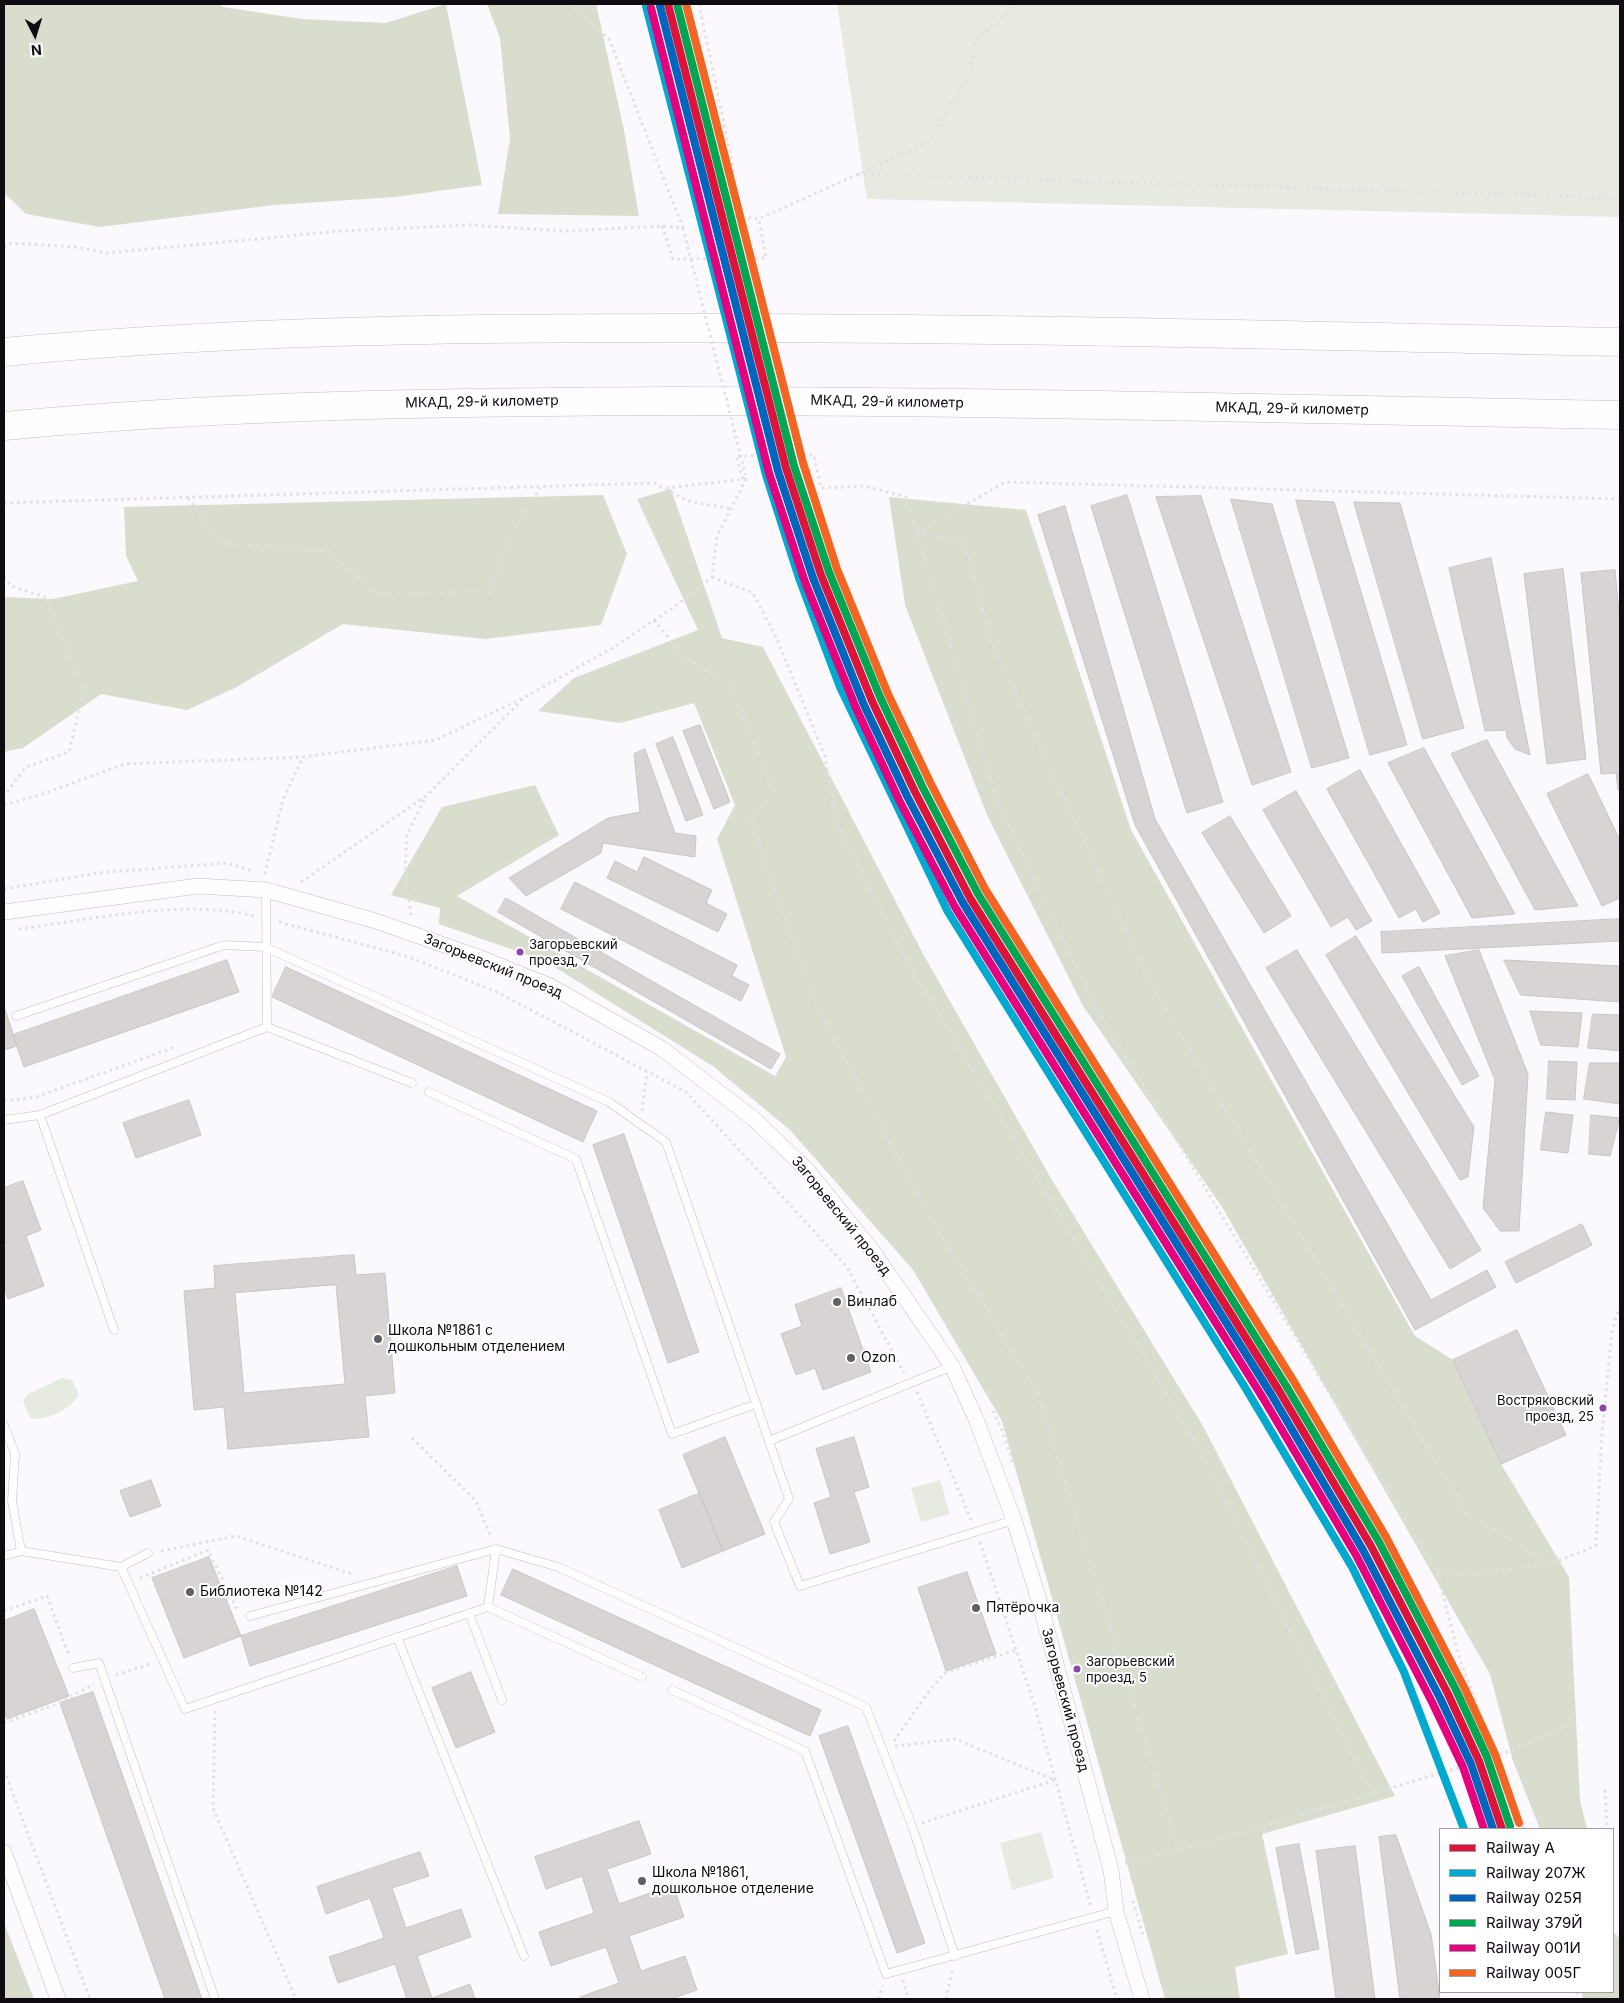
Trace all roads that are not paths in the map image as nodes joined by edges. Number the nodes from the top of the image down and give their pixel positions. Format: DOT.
graph roads {
  1 [pos="1620,342"];
  2 [pos="4,352"];
  3 [pos="1620,415"];
  4 [pos="4,426"];
  5 [pos="270,883"];
  6 [pos="4,912"];
  7 [pos="265,947"];
  8 [pos="16,1016"];
  9 [pos="267,1027"];
  10 [pos="412,1083"];
  11 [pos="429,1092"];
  12 [pos="40,1115"];
  13 [pos="4,1120"];
  14 [pos="114,1330"];
  15 [pos="952,1366"];
  16 [pos="756,1404"];
  17 [pos="4,1425"];
  18 [pos="768,1441"];
  19 [pos="1014,1520"];
  20 [pos="496,1549"];
  21 [pos="21,1551"];
  22 [pos="148,1553"];
  23 [pos="4,1556"];
  24 [pos="121,1566"];
  25 [pos="488,1607"];
  26 [pos="469,1613"];
  27 [pos="250,1616"];
  28 [pos="397,1637"];
  29 [pos="73,1668"];
  30 [pos="642,1676"];
  31 [pos="672,1690"];
  32 [pos="502,1700"];
  33 [pos="4,1852"];
  34 [pos="1116,1912"];
  35 [pos="524,1956"];
  36 [pos="955,1956"];
  37 [pos="58,1999"];
  38 [pos="215,1999"];
  39 [pos="1142,1999"];
  1 -- 2 [label="highway"];
  3 -- 4 [label="highway, МКАД, 29-й километр"];
  5 -- 6 [label="street, Загорьевский проезд"];
  5 -- 7 [label="lane"];
  5 -- 15 [label="street, Загорьевский проезд"];
  7 -- 8 [label="lane"];
  7 -- 9 [label="lane"];
  7 -- 16 [label="lane"];
  9 -- 10 [label="lane"];
  9 -- 12 [label="lane"];
  11 -- 16 [label="lane"];
  12 -- 13 [label="lane"];
  12 -- 14 [label="lane"];
  15 -- 18 [label="lane"];
  15 -- 19 [label="street, Загорьевский проезд"];
  16 -- 18 [label="lane"];
  17 -- 21 [label="lane"];
  18 -- 19 [label="lane"];
  19 -- 34 [label="street, Загорьевский проезд"];
  20 -- 25 [label="lane"];
  20 -- 27 [label="lane"];
  20 -- 36 [label="lane"];
  21 -- 23 [label="lane"];
  21 -- 24 [label="lane"];
  22 -- 24 [label="lane"];
  24 -- 28 [label="lane"];
  25 -- 26 [label="lane"];
  25 -- 30 [label="lane"];
  26 -- 28 [label="lane"];
  26 -- 32 [label="lane"];
  28 -- 35 [label="lane"];
  29 -- 38 [label="lane"];
  31 -- 36 [label="lane"];
  33 -- 37 [label="street"];
  34 -- 36 [label="lane"];
  34 -- 39 [label="street, Загорьевский проезд"];
}
